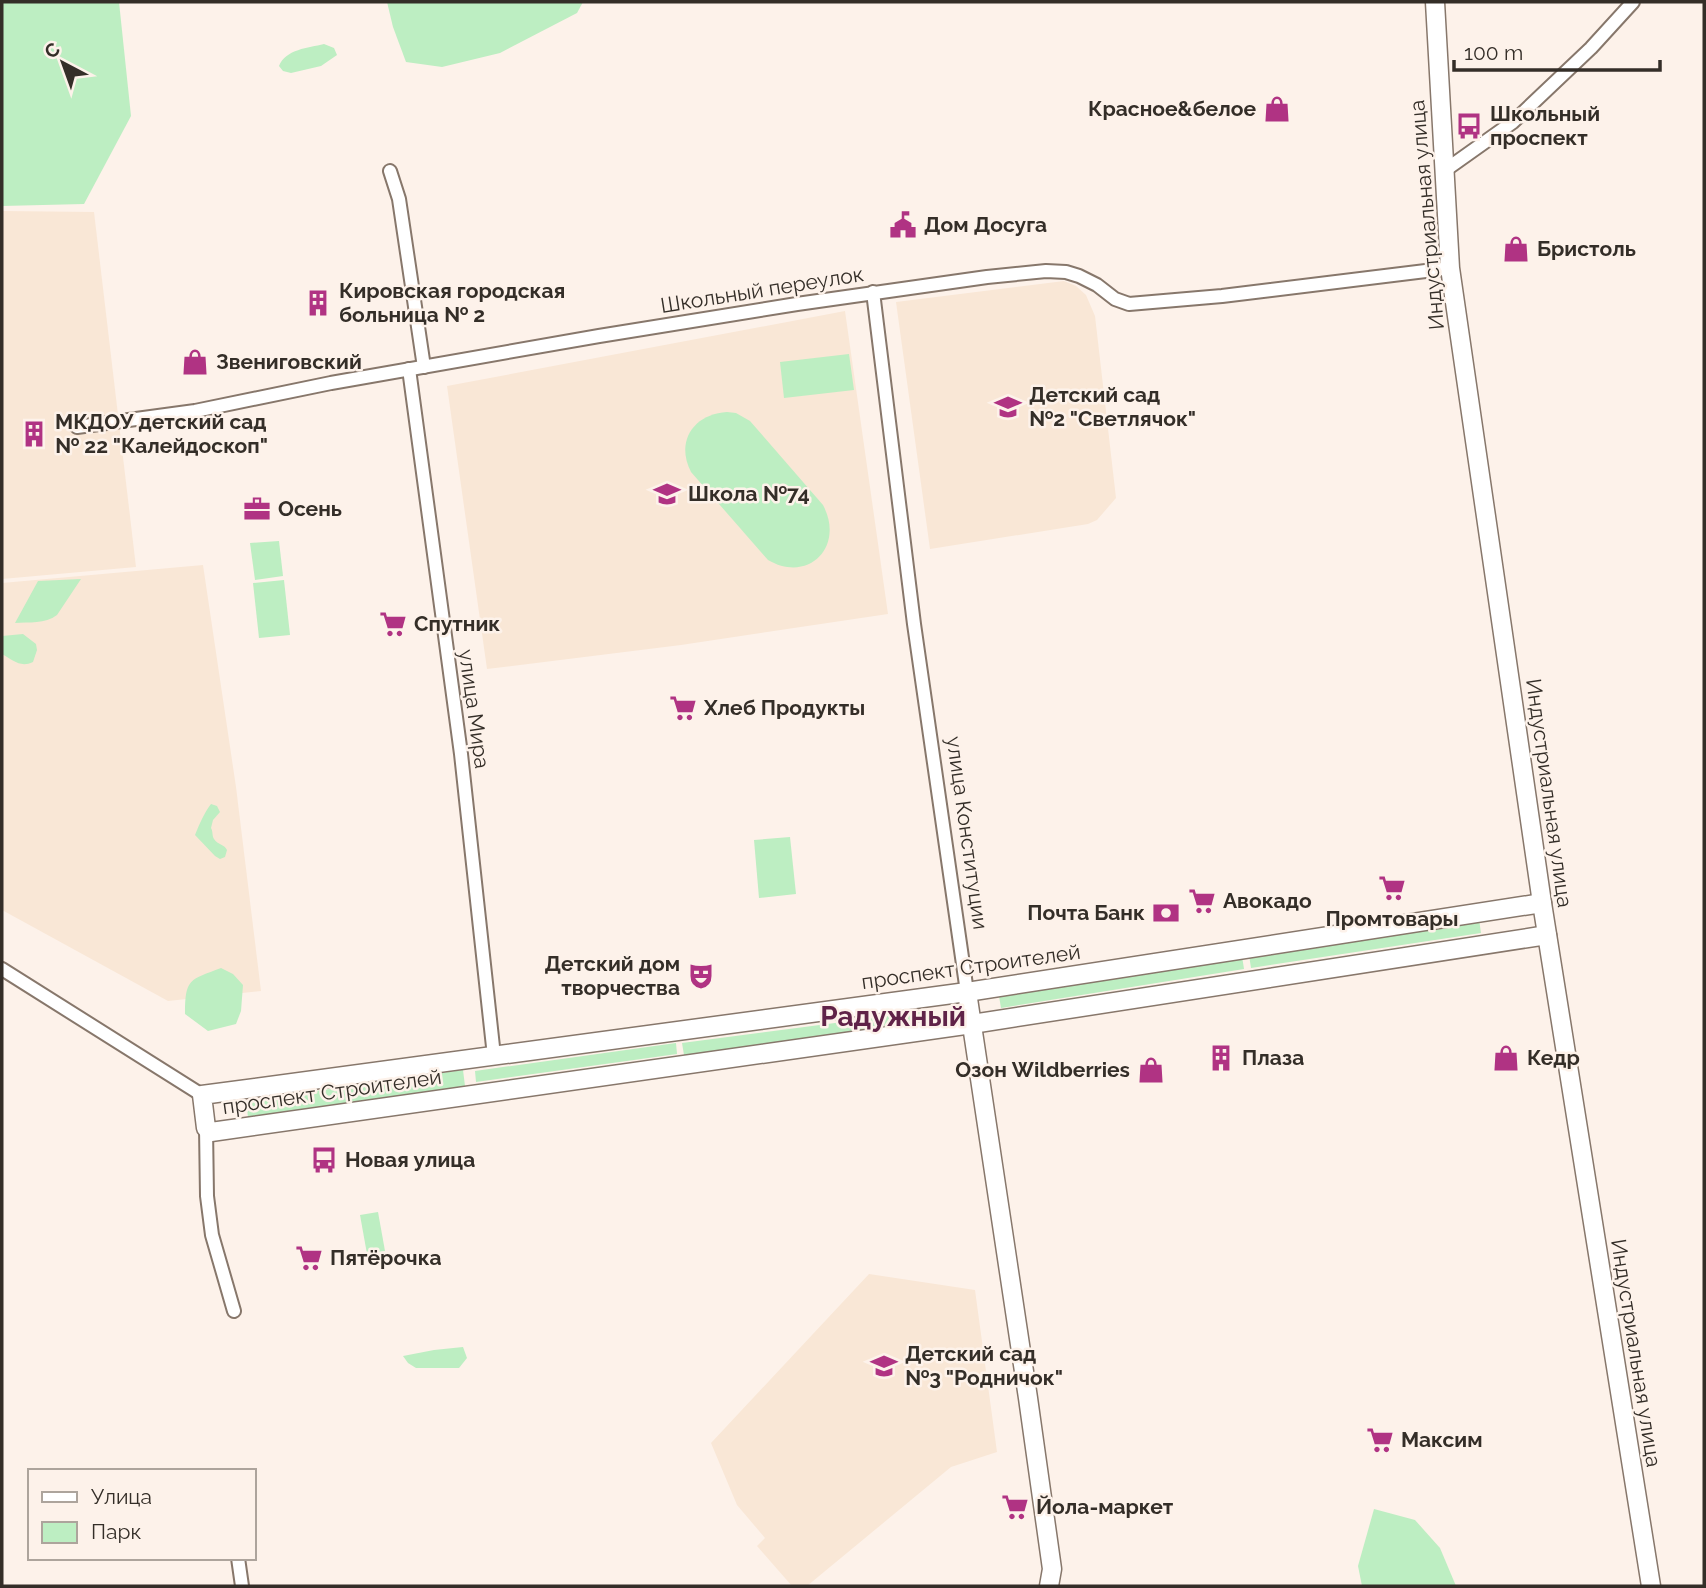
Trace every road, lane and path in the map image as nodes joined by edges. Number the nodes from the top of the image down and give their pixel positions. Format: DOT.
graph roads {
  1 [pos="1435,2"];
  2 [pos="1633,2"];
  3 [pos="390,171"];
  4 [pos="1444,171"];
  5 [pos="1450,268"];
  6 [pos="873,292"];
  7 [pos="424,366"];
  8 [pos="409,369"];
  9 [pos="77,427"];
  10 [pos="1542,903"];
  11 [pos="1547,935"];
  12 [pos="2,969"];
  13 [pos="967,992"];
  14 [pos="972,1024"];
  15 [pos="494,1056"];
  16 [pos="202,1095"];
  17 [pos="206,1128"];
  18 [pos="234,1311"];
  19 [pos="238,1560"];
  20 [pos="242,1586"];
  21 [pos="1049,1586"];
  22 [pos="1651,1586"];
  1 -- 4 [label="street, Индустриальная улица"];
  2 -- 4 [label="street"];
  3 -- 7 [label="street"];
  4 -- 5 [label="street, Индустриальная улица"];
  5 -- 6 [label="street, Школьный переулок"];
  5 -- 10 [label="street, Индустриальная улица"];
  6 -- 7 [label="street, Школьный переулок"];
  6 -- 13 [label="street, улица Конституции"];
  7 -- 8 [label="street, Школьный переулок"];
  8 -- 9 [label="street, Школьный переулок"];
  8 -- 15 [label="street, улица Мира"];
  10 -- 11 [label="street, Индустриальная улица"];
  10 -- 13 [label="street, проспект Строителей"];
  11 -- 14 [label="street, проспект Строителей"];
  11 -- 22 [label="street, Индустриальная улица"];
  12 -- 16 [label="street"];
  13 -- 14 [label="street, улица Конституции"];
  13 -- 15 [label="street, проспект Строителей"];
  14 -- 17 [label="street, проспект Строителей"];
  14 -- 21 [label="street, улица Конституции"];
  15 -- 16 [label="street, проспект Строителей"];
  16 -- 17 [label="street, проспект Строителей"];
  17 -- 18 [label="street"];
  19 -- 20 [label="street"];
}
